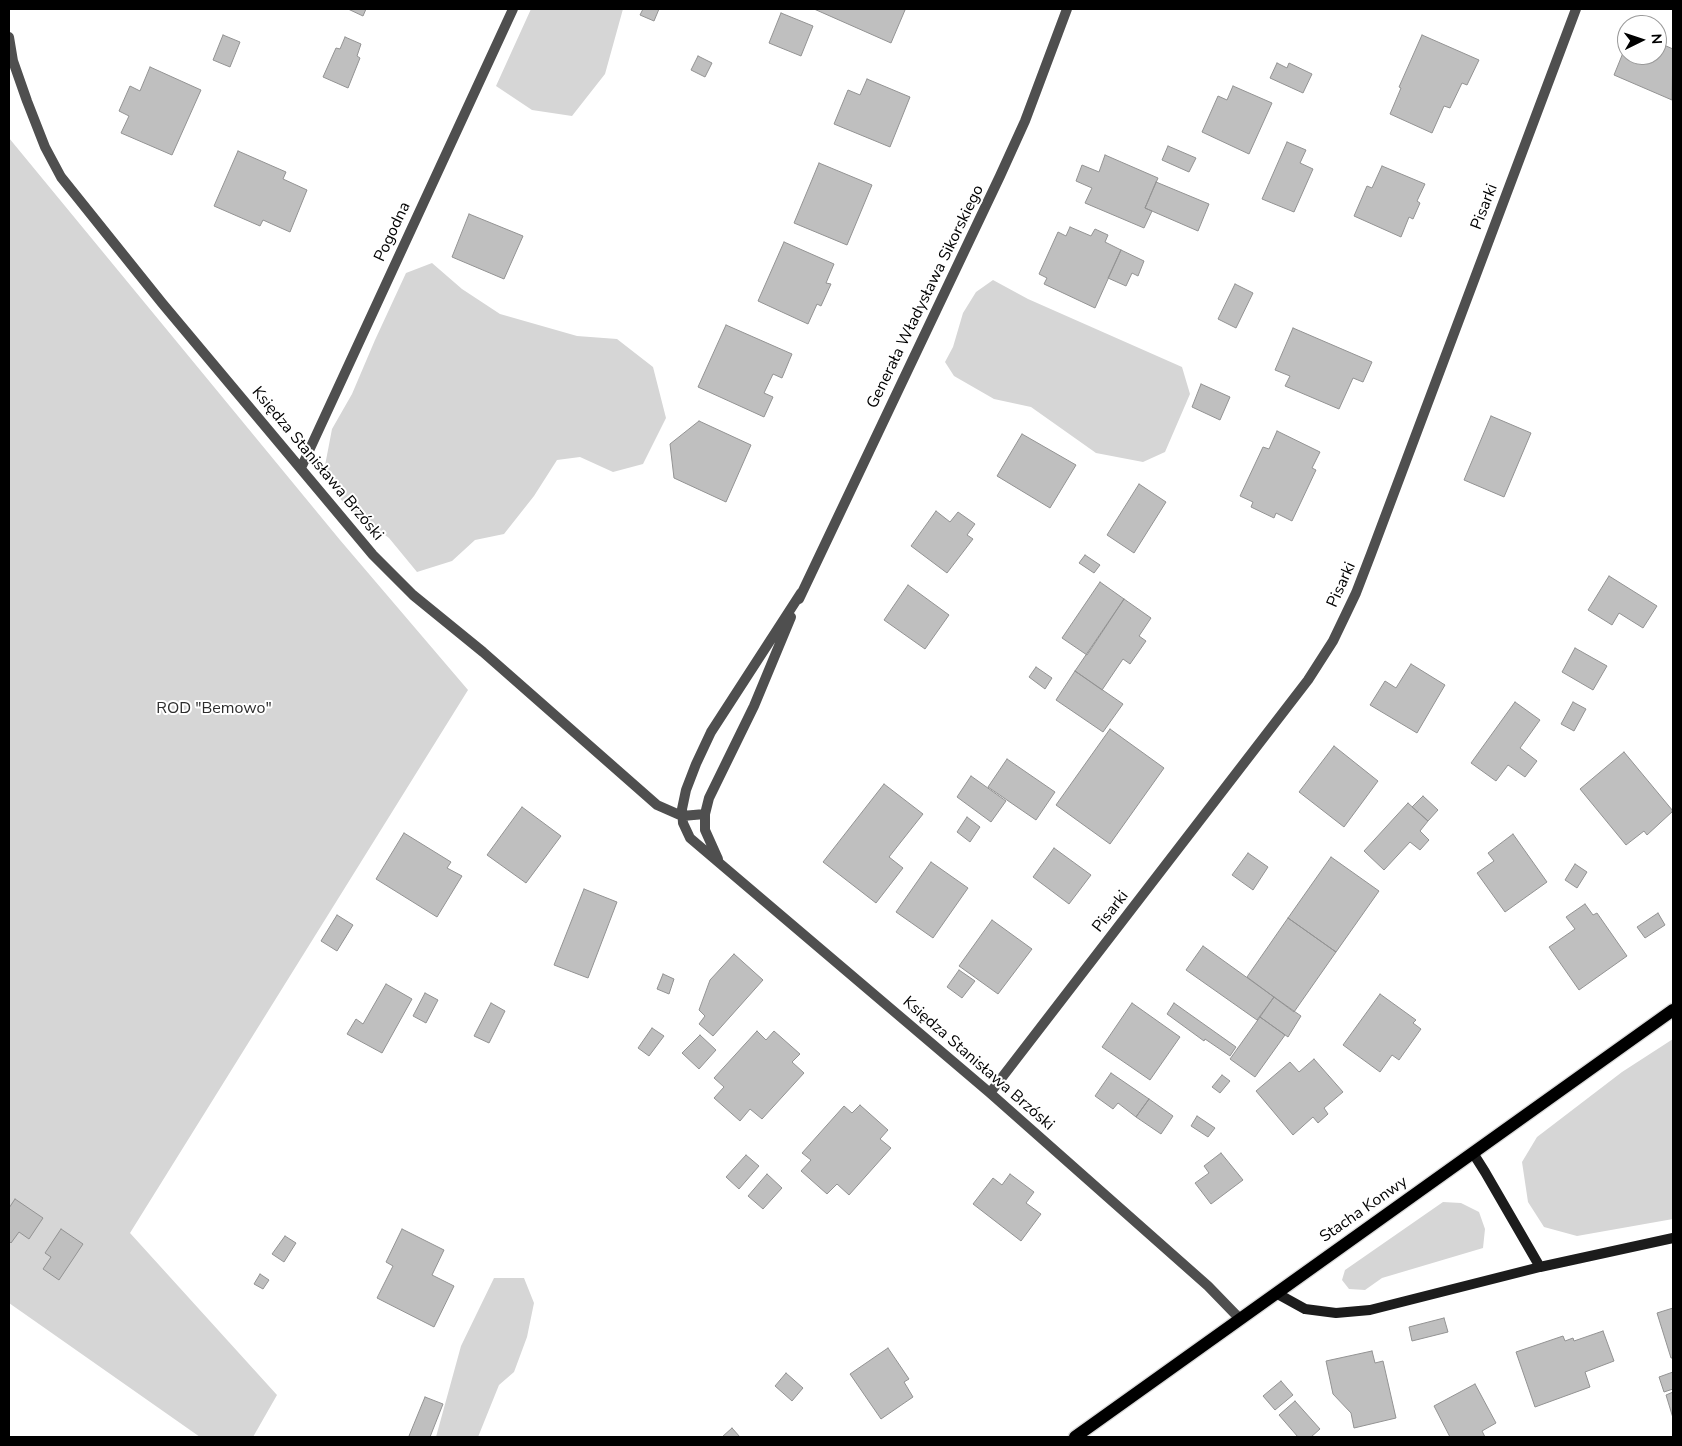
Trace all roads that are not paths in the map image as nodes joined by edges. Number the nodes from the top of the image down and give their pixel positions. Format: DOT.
graph roads {
  1 [pos="513,9"];
  2 [pos="1067,9"];
  3 [pos="1576,9"];
  4 [pos="9,37"];
  5 [pos="301,468"];
  6 [pos="801,593"];
  7 [pos="705,814"];
  8 [pos="682,816"];
  9 [pos="690,838"];
  10 [pos="720,863"];
  11 [pos="1673,1010"];
  12 [pos="990,1093"];
  13 [pos="1473,1153"];
  14 [pos="1673,1238"];
  15 [pos="1540,1267"];
  16 [pos="1276,1293"];
  17 [pos="1240,1319"];
  18 [pos="1075,1437"];
  1 -- 5 [label="street, Pogodna"];
  2 -- 6 [label="street, Generała Władysława Sikorskiego"];
  3 -- 12 [label="street, Pisarki"];
  4 -- 5 [label="street, Księdza Stanisława Brzóski"];
  5 -- 8 [label="street, Księdza Stanisława Brzóski"];
  6 -- 7 [label="street, Generała Władysława Sikorskiego"];
  6 -- 8 [label="street, Generała Władysława Sikorskiego"];
  7 -- 8 [label="street, Księdza Stanisława Brzóski"];
  7 -- 10 [label="street, Generała Władysława Sikorskiego"];
  8 -- 9 [label="street, Generała Władysława Sikorskiego"];
  9 -- 10 [label="street, Księdza Stanisława Brzóski"];
  10 -- 12 [label="street, Księdza Stanisława Brzóski"];
  11 -- 13 [label="main road, Stacha Konwy"];
  12 -- 17 [label="street, Księdza Stanisława Brzóski"];
  13 -- 15 [label="street"];
  13 -- 16 [label="main road, Stacha Konwy"];
  14 -- 15 [label="street"];
  15 -- 16 [label="street"];
  16 -- 17 [label="main road, Stacha Konwy"];
  17 -- 18 [label="main road, Stacha Konwy"];
}
